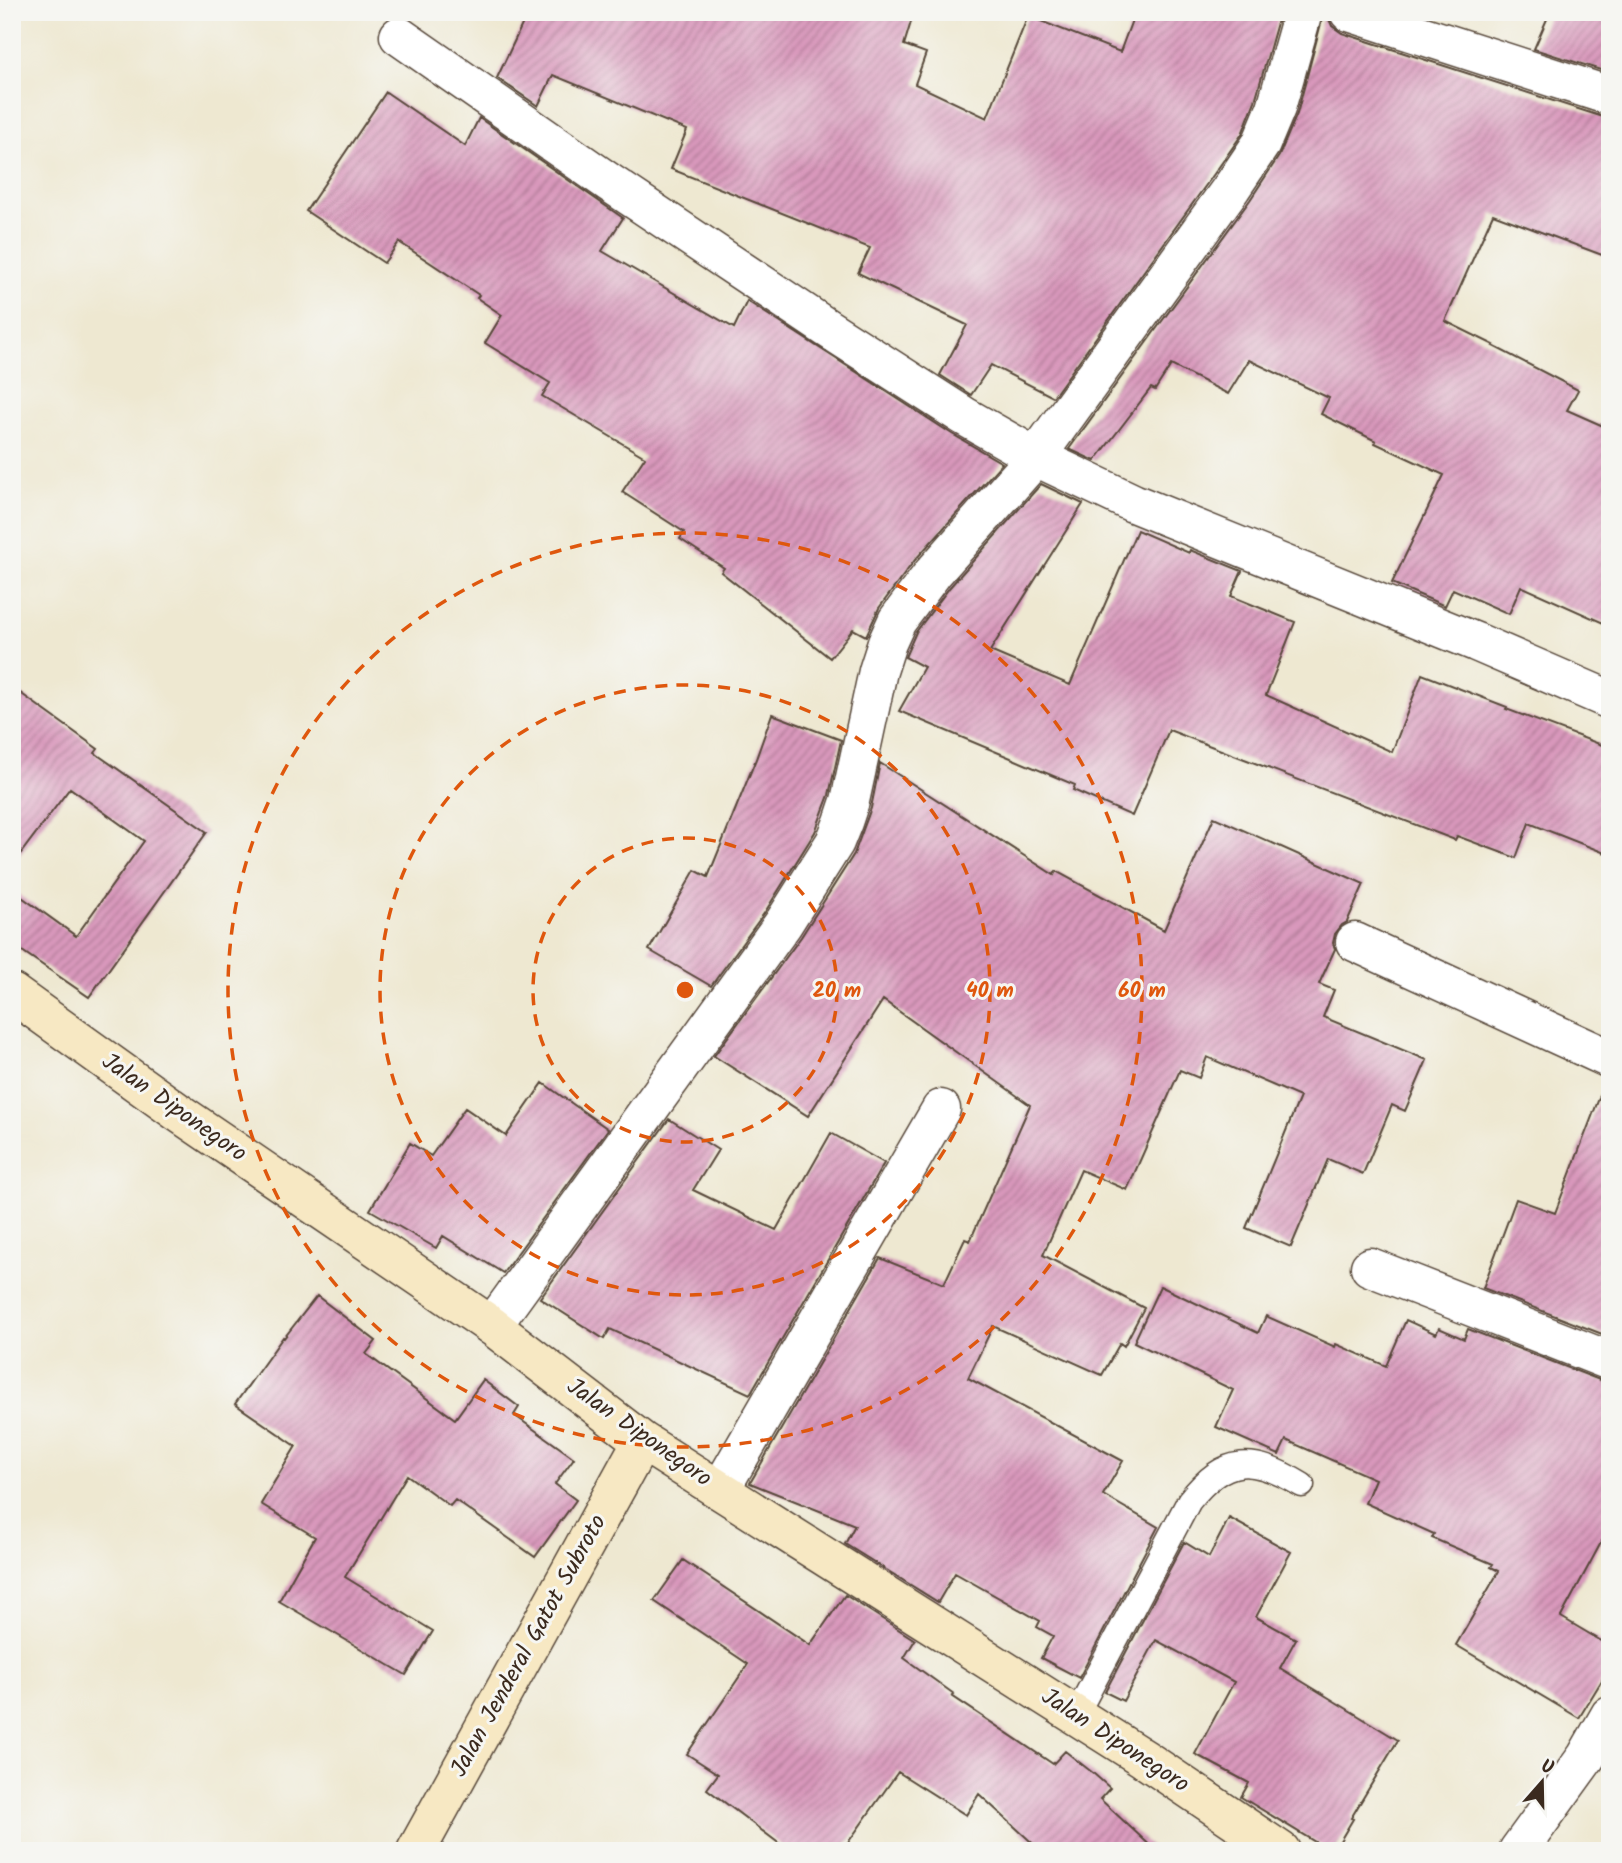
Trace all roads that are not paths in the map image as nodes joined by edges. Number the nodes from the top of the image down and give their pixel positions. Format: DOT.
graph roads {
  1 [pos="1303,12"];
  2 [pos="1349,12"];
  3 [pos="399,36"];
  4 [pos="1610,96"];
  5 [pos="1036,457"];
  6 [pos="1610,700"];
  7 [pos="1355,942"];
  8 [pos="12,993"];
  9 [pos="1610,1059"];
  10 [pos="941,1109"];
  11 [pos="1370,1267"];
  12 [pos="492,1326"];
  13 [pos="1610,1361"];
  14 [pos="642,1441"];
  15 [pos="1302,1485"];
  16 [pos="719,1490"];
  17 [pos="1076,1715"];
  18 [pos="1610,1715"];
  19 [pos="416,1851"];
  20 [pos="1281,1851"];
  21 [pos="1518,1851"];
  1 -- 5 [label="street"];
  2 -- 4 [label="street"];
  3 -- 5 [label="street"];
  5 -- 6 [label="street"];
  5 -- 12 [label="street"];
  7 -- 9 [label="street"];
  8 -- 12 [label="main road, Jalan Diponegoro"];
  10 -- 16 [label="street"];
  11 -- 13 [label="street"];
  12 -- 14 [label="main road, Jalan Diponegoro"];
  14 -- 16 [label="main road, Jalan Diponegoro"];
  14 -- 19 [label="main road, Jalan Jenderal Gatot Subroto"];
  15 -- 17 [label="lane"];
  16 -- 17 [label="main road, Jalan Diponegoro"];
  17 -- 20 [label="main road, Jalan Diponegoro"];
  18 -- 21 [label="street"];
}
